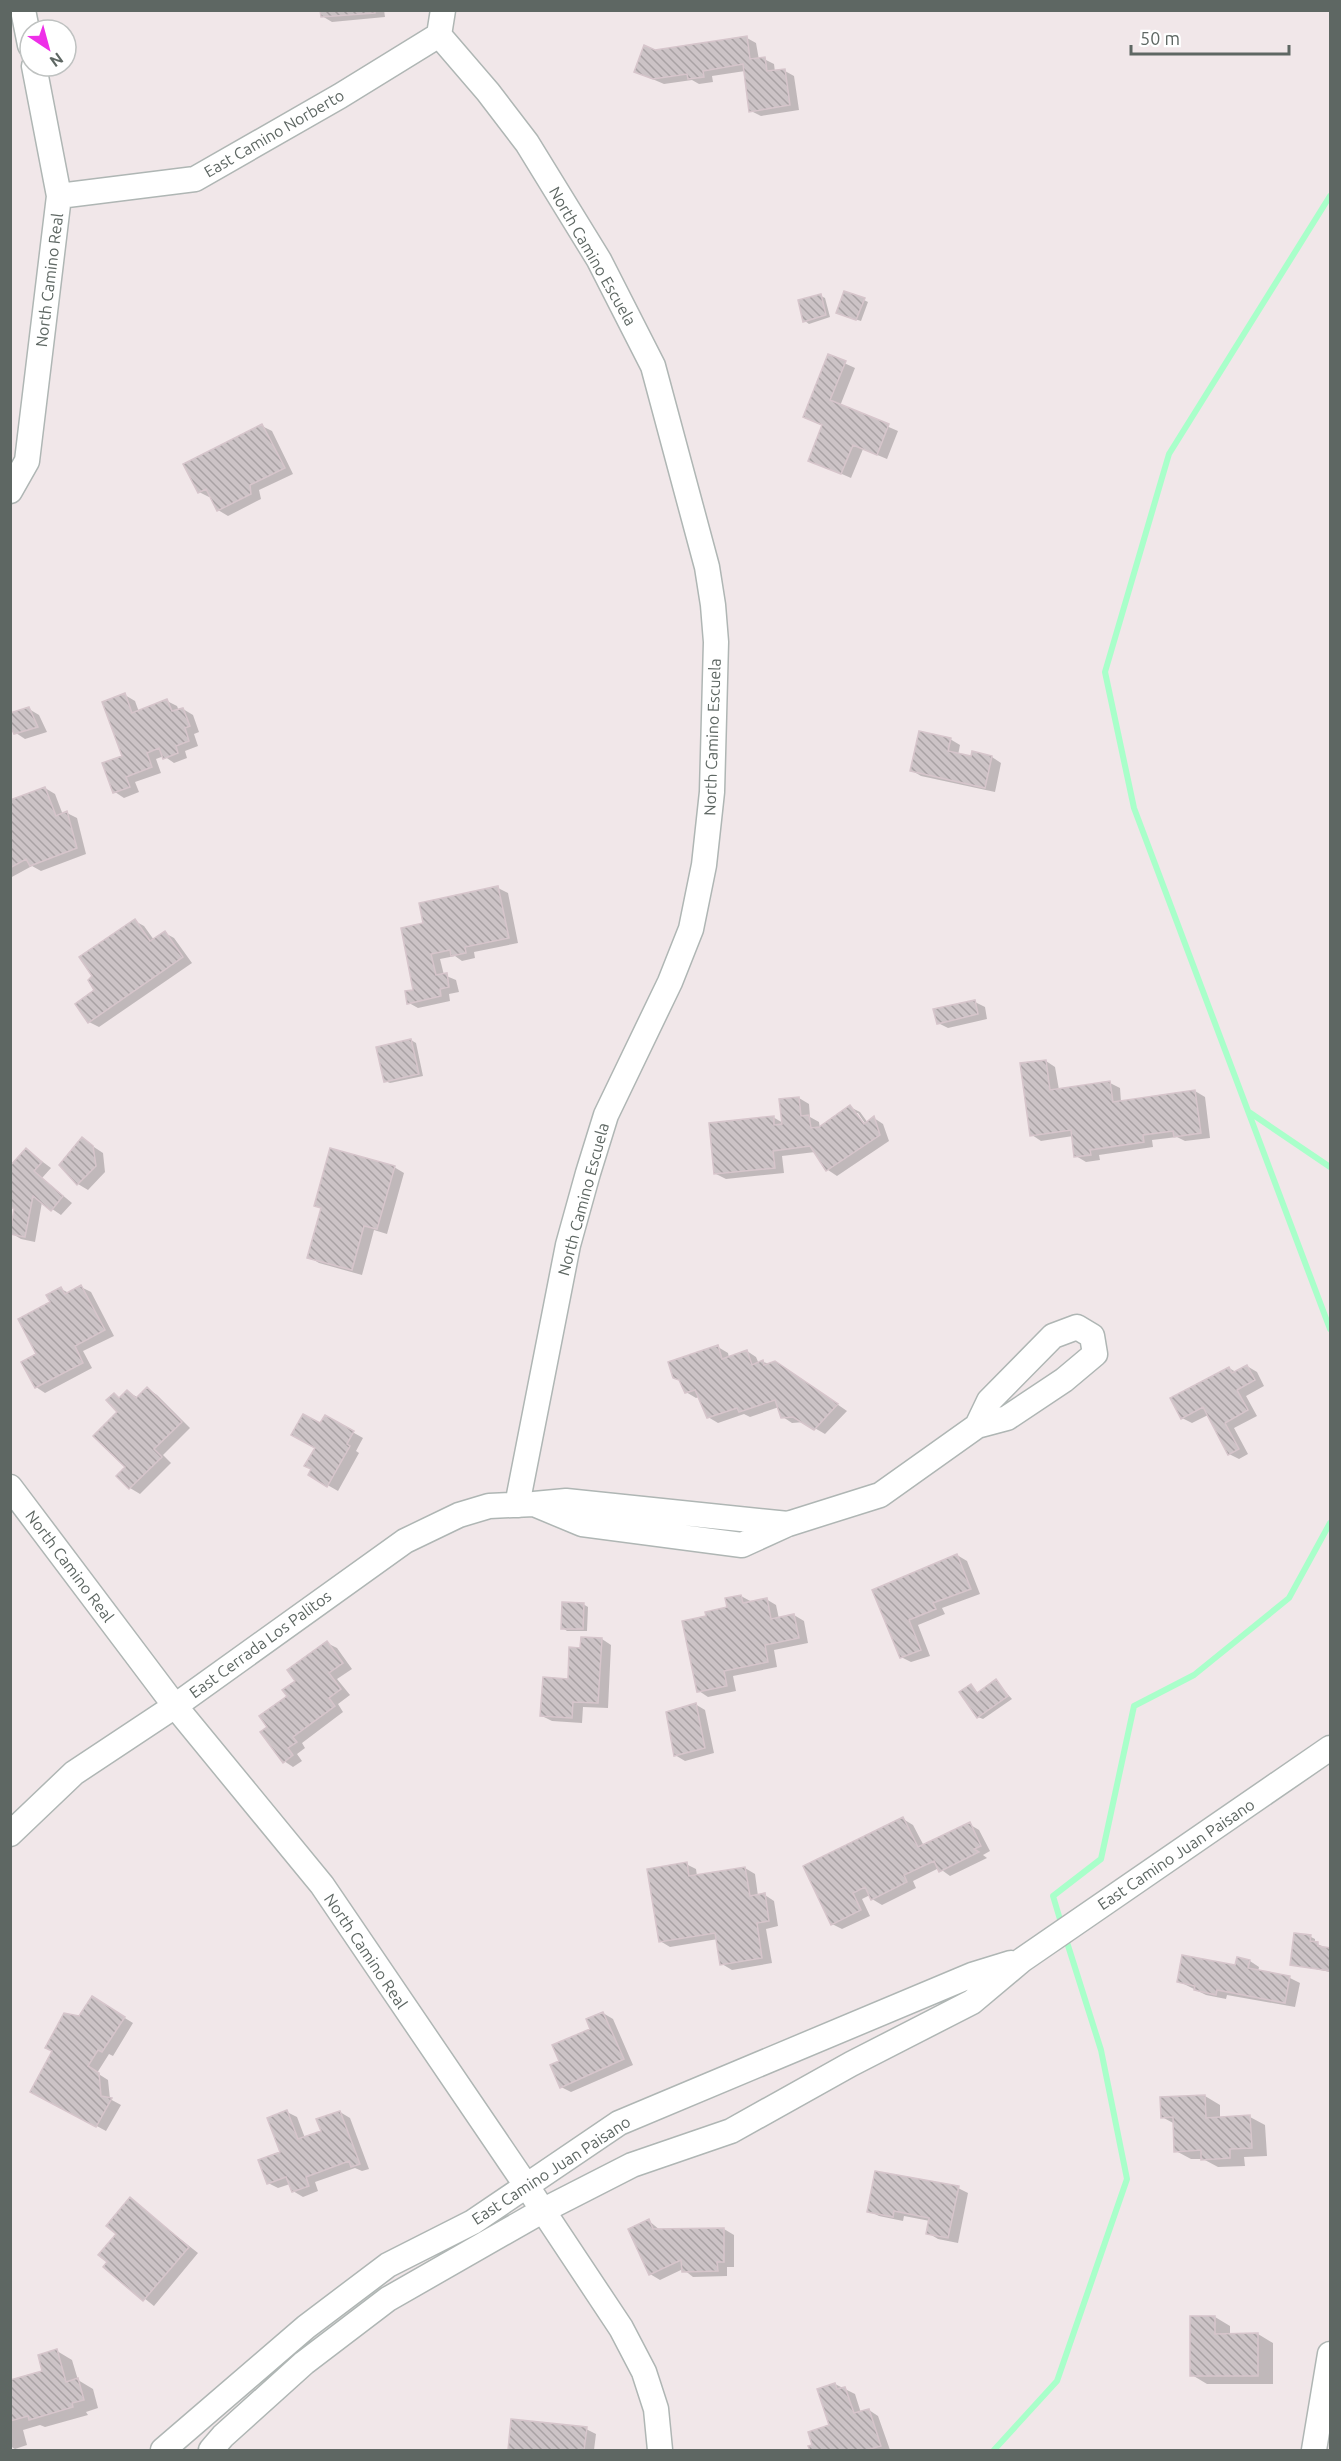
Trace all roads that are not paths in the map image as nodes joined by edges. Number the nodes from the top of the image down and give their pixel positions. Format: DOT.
graph roads {
  1 [pos="442,10"];
  2 [pos="439,35"];
  3 [pos="36,78"];
  4 [pos="58,196"];
  5 [pos="10,491"];
  6 [pos="977,1426"];
  7 [pos="10,1486"];
  8 [pos="527,1505"];
  9 [pos="175,1706"];
  10 [pos="1330,1748"];
  11 [pos="10,1834"];
  12 [pos="1022,1960"];
  13 [pos="526,2185"];
  14 [pos="542,2211"];
  15 [pos="1330,2354"];
  16 [pos="163,2451"];
  17 [pos="211,2451"];
  18 [pos="660,2451"];
  19 [pos="1314,2451"];
  1 -- 2 [label="street"];
  2 -- 4 [label="street, East Camino Norberto"];
  2 -- 8 [label="street, North Camino Escuela"];
  3 -- 4 [label="street, North Camino Real"];
  4 -- 5 [label="street, North Camino Real"];
  6 -- 6 [label="street, East Cerrada Los Palitos"];
  6 -- 8 [label="street, East Cerrada Los Palitos"];
  7 -- 9 [label="street, North Camino Real"];
  8 -- 9 [label="street, East Cerrada Los Palitos"];
  9 -- 11 [label="street, East Cerrada Los Palitos"];
  9 -- 13 [label="street, North Camino Real"];
  10 -- 12 [label="street, East Camino Juan Paisano"];
  12 -- 13 [label="street, East Camino Juan Paisano"];
  12 -- 14 [label="street, East Camino Juan Paisano"];
  13 -- 14 [label="street, North Camino Real"];
  13 -- 16 [label="street, East Camino Juan Paisano"];
  14 -- 17 [label="street, East Camino Juan Paisano"];
  14 -- 18 [label="street, North Camino Real"];
  15 -- 19 [label="street"];
}
